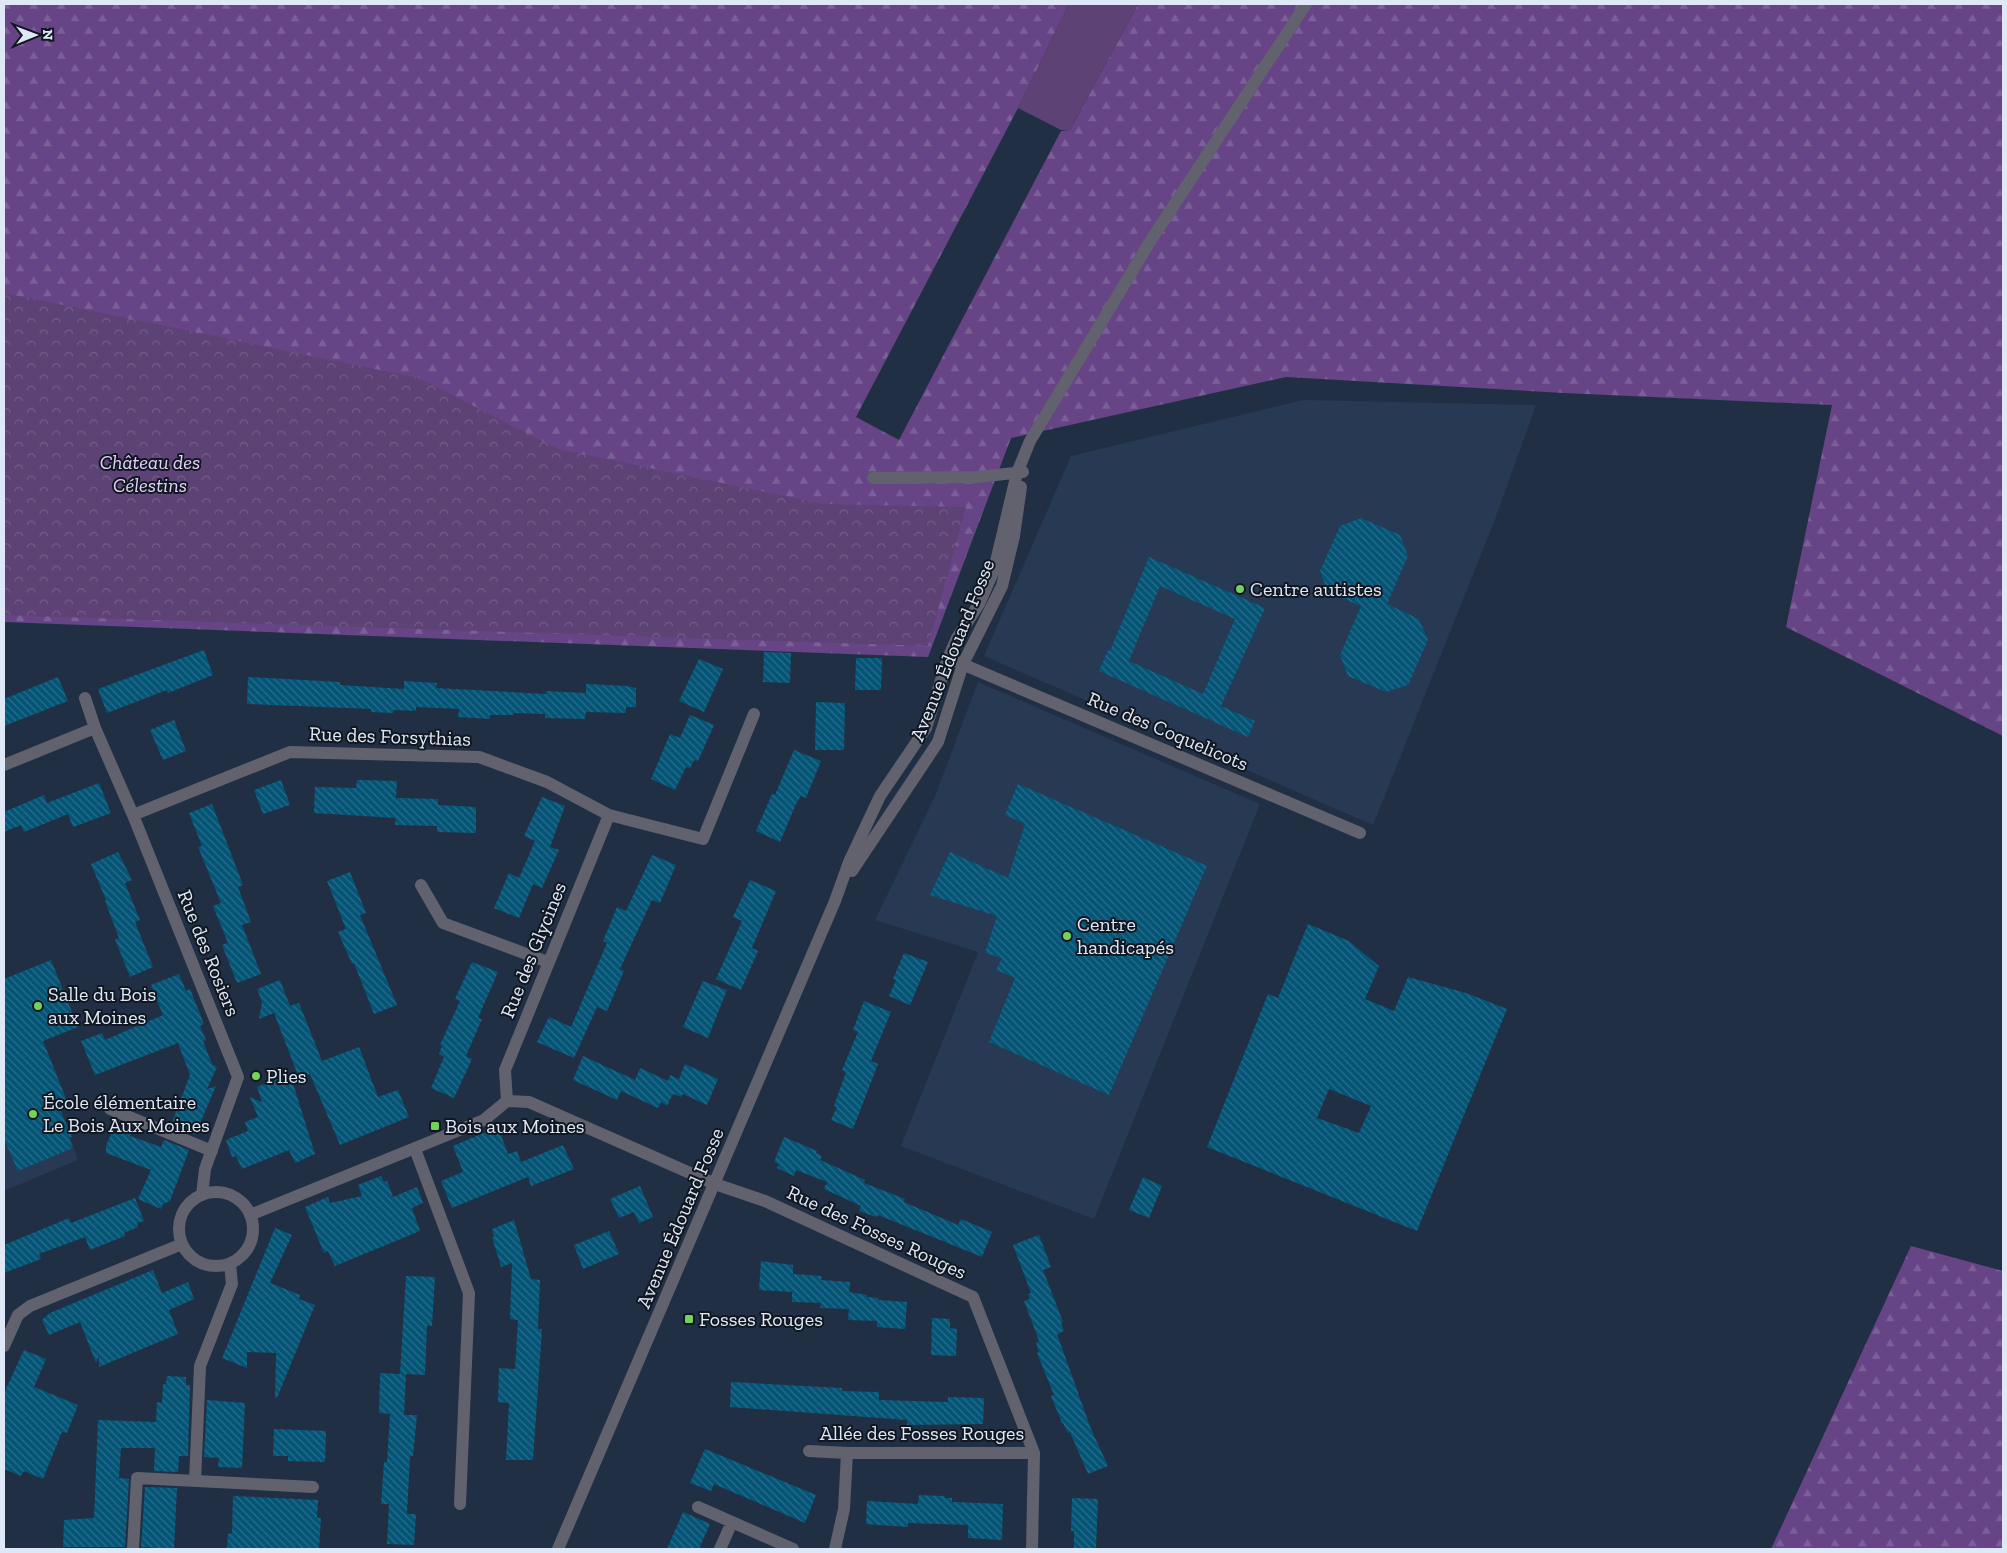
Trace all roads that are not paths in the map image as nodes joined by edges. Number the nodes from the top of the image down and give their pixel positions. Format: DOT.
graph roads {
  1 [pos="1306,4"];
  2 [pos="1020,472"];
  3 [pos="873,478"];
  4 [pos="971,617"];
  5 [pos="983,625"];
  6 [pos="949,658"];
  7 [pos="963,664"];
  8 [pos="85,698"];
  9 [pos="754,714"];
  10 [pos="96,728"];
  11 [pos="4,765"];
  12 [pos="133,815"];
  13 [pos="609,815"];
  14 [pos="1360,833"];
  15 [pos="421,885"];
  16 [pos="835,901"];
  17 [pos="548,962"];
  18 [pos="507,1101"];
  19 [pos="110,1109"];
  20 [pos="414,1149"];
  21 [pos="212,1151"];
  22 [pos="715,1184"];
  23 [pos="202,1195"];
  24 [pos="250,1215"];
  25 [pos="182,1244"];
  26 [pos="230,1264"];
  27 [pos="4,1346"];
  28 [pos="809,1451"];
  29 [pos="847,1453"];
  30 [pos="1034,1453"];
  31 [pos="195,1481"];
  32 [pos="313,1487"];
  33 [pos="460,1504"];
  34 [pos="698,1507"];
  35 [pos="732,1522"];
  36 [pos="133,1549"];
  37 [pos="558,1549"];
  38 [pos="720,1549"];
  39 [pos="793,1549"];
  40 [pos="835,1549"];
  41 [pos="1032,1549"];
  1 -- 2 [label="street, Avenue Édouard Fosse"];
  2 -- 3 [label="street"];
  2 -- 4 [label="street, Avenue Édouard Fosse"];
  2 -- 5 [label="street, Avenue Édouard Fosse"];
  4 -- 5 [label="street"];
  4 -- 6 [label="street, Avenue Édouard Fosse"];
  5 -- 7 [label="street, Avenue Édouard Fosse"];
  6 -- 7 [label="street, Rue des Coquelicots"];
  6 -- 16 [label="street, Avenue Édouard Fosse"];
  7 -- 14 [label="street, Rue des Coquelicots"];
  7 -- 16 [label="street, Avenue Édouard Fosse"];
  8 -- 10 [label="street, Rue des Rosiers"];
  9 -- 13 [label="street, Rue des Forsythias"];
  10 -- 11 [label="street"];
  10 -- 12 [label="street, Rue des Rosiers"];
  12 -- 13 [label="street, Rue des Forsythias"];
  12 -- 21 [label="street, Rue des Rosiers"];
  13 -- 17 [label="street, Rue des Glycines"];
  15 -- 17 [label="street"];
  16 -- 22 [label="street, Avenue Édouard Fosse"];
  17 -- 18 [label="street, Rue des Glycines"];
  18 -- 20 [label="street"];
  18 -- 22 [label="street, Rue des Fosses Rouges"];
  19 -- 21 [label="street"];
  20 -- 24 [label="street"];
  20 -- 33 [label="street"];
  21 -- 23 [label="street, Rue des Rosiers"];
  22 -- 30 [label="street, Rue des Fosses Rouges"];
  22 -- 37 [label="street, Avenue Édouard Fosse"];
  23 -- 24 [label="street"];
  23 -- 25 [label="street"];
  24 -- 26 [label="street"];
  25 -- 26 [label="street"];
  25 -- 27 [label="street"];
  26 -- 31 [label="street"];
  28 -- 29 [label="street, Allée des Fosses Rouges"];
  29 -- 30 [label="street, Allée des Fosses Rouges"];
  29 -- 40 [label="street"];
  30 -- 41 [label="street, Rue des Fosses Rouges"];
  31 -- 32 [label="street"];
  31 -- 36 [label="street"];
  34 -- 35 [label="street"];
  35 -- 38 [label="street"];
  35 -- 39 [label="street"];
}
